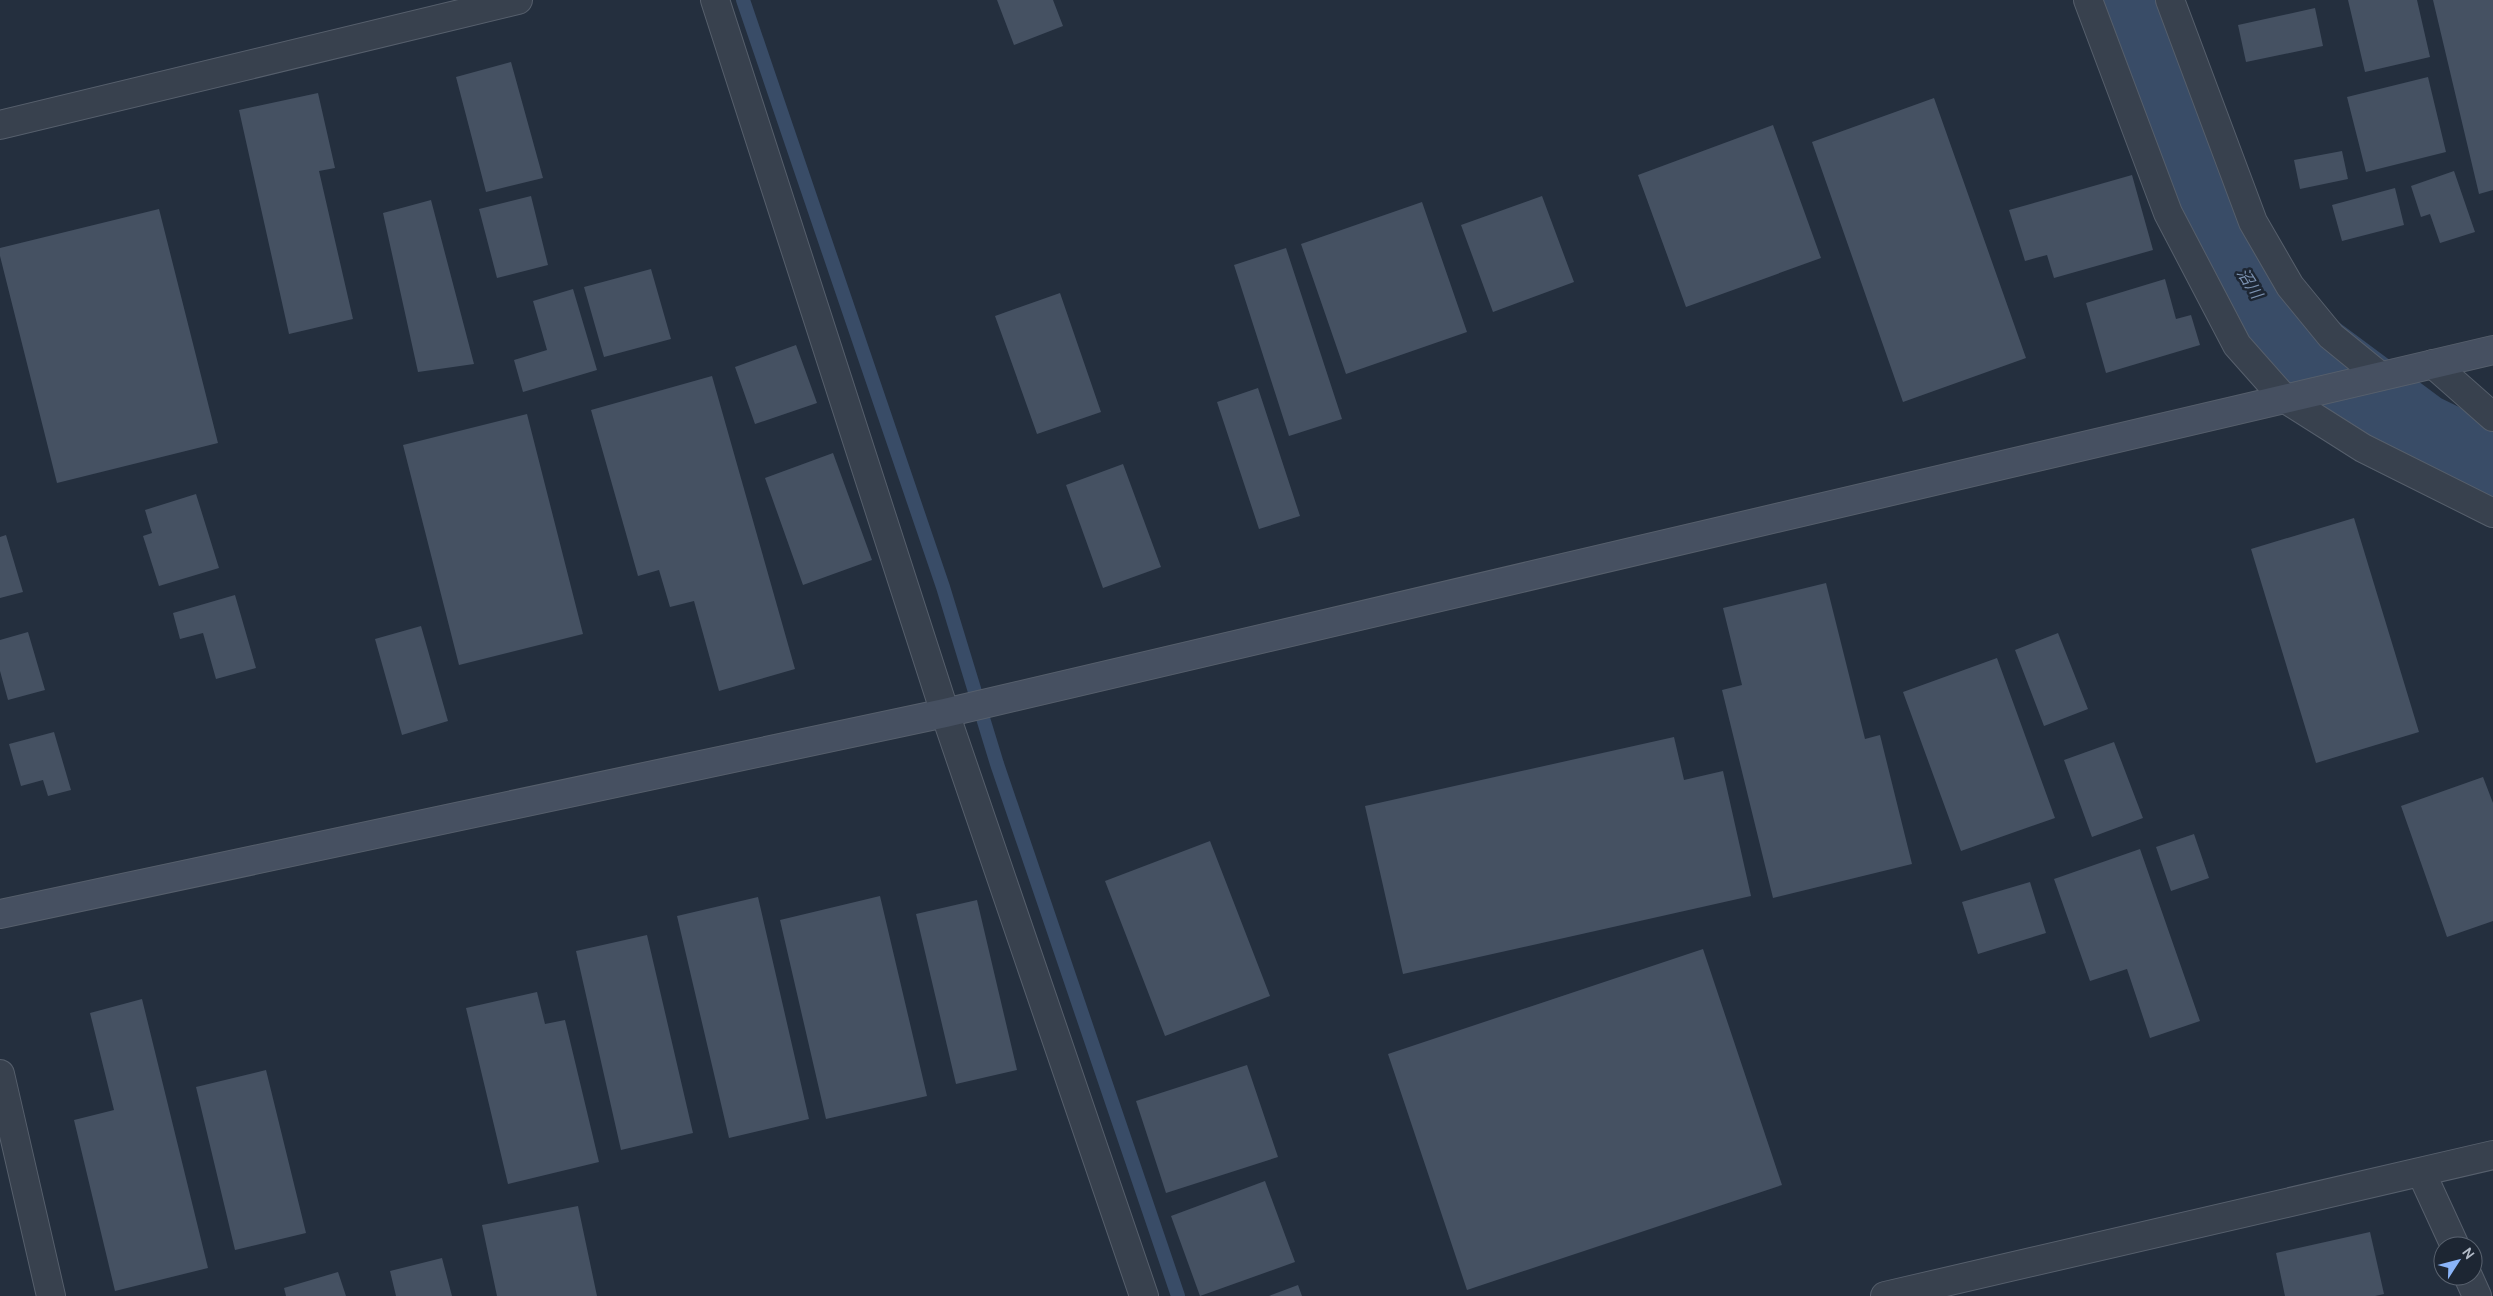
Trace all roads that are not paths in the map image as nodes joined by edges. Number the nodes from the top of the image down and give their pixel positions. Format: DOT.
graph roads {
  1 [pos="518,0"];
  2 [pos="715,0"];
  3 [pos="2088,0"];
  4 [pos="2170,0"];
  5 [pos="0,125"];
  6 [pos="2493,350"];
  7 [pos="2433,364"];
  8 [pos="2380,376"];
  9 [pos="2284,398"];
  10 [pos="2493,417"];
  11 [pos="2493,513"];
  12 [pos="945,713"];
  13 [pos="0,914"];
  14 [pos="0,1074"];
  15 [pos="2493,1155"];
  16 [pos="2421,1172"];
  17 [pos="2450,1236"];
  18 [pos="51,1296"];
  19 [pos="1144,1296"];
  20 [pos="1885,1296"];
  1 -- 5 [label="street"];
  2 -- 12 [label="street"];
  3 -- 9 [label="street"];
  4 -- 8 [label="street"];
  6 -- 7 [label="street"];
  7 -- 8 [label="street"];
  7 -- 10 [label="street"];
  8 -- 9 [label="street"];
  9 -- 11 [label="street"];
  9 -- 12 [label="street"];
  12 -- 13 [label="street"];
  12 -- 19 [label="street"];
  14 -- 18 [label="street"];
  15 -- 16 [label="street"];
  16 -- 17 [label="street"];
  16 -- 20 [label="street"];
}
